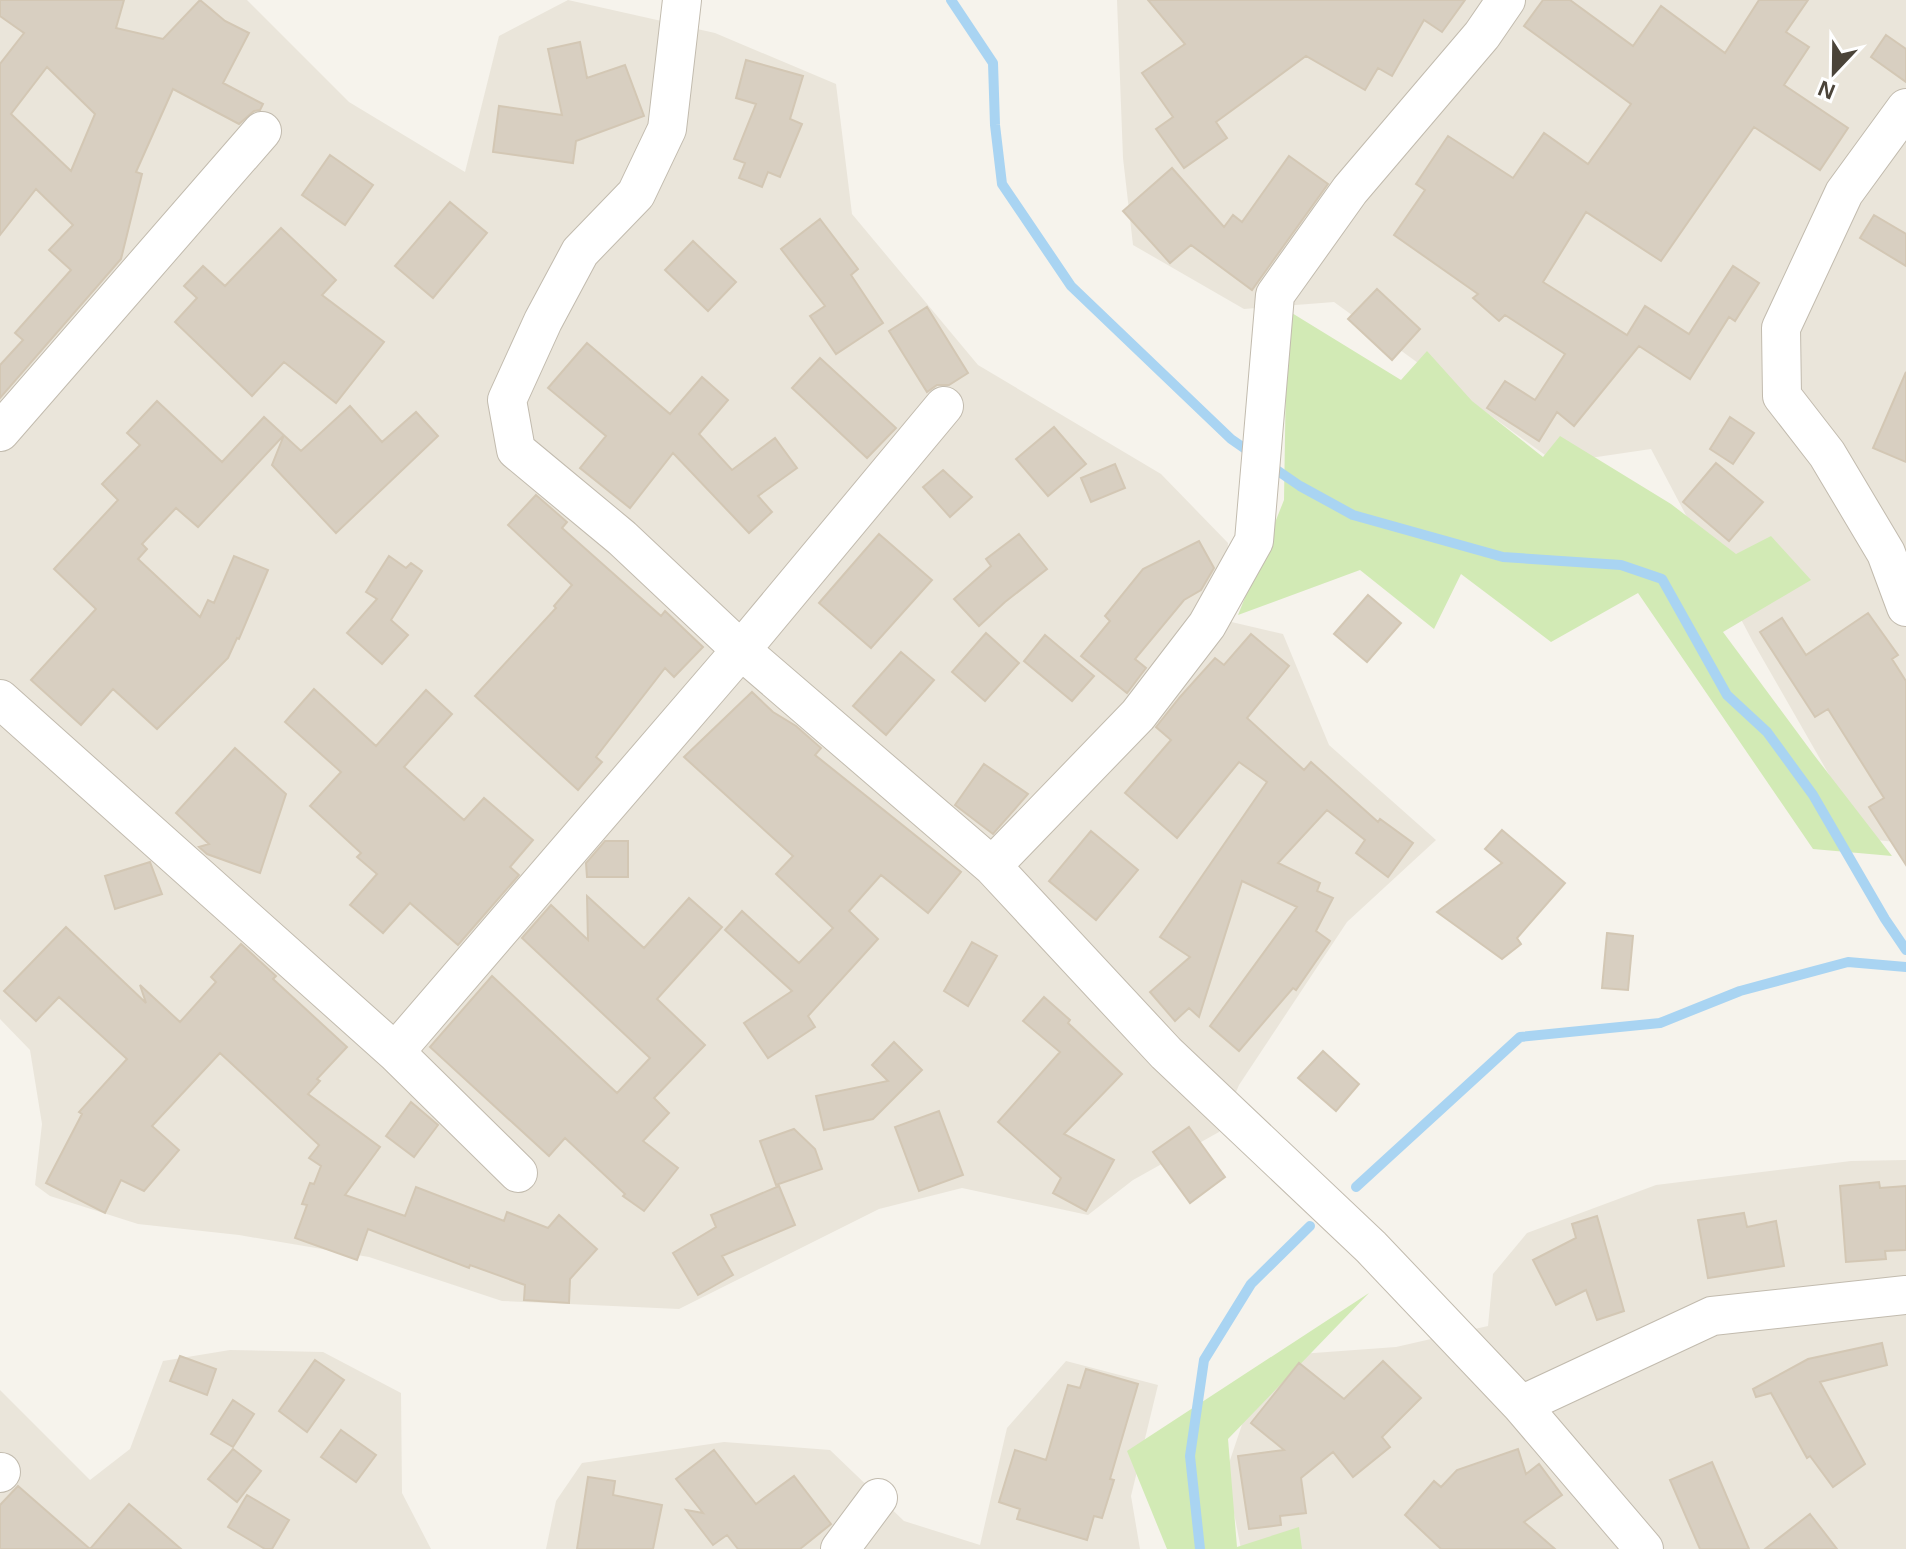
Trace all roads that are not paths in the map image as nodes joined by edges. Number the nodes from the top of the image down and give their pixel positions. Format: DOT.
graph roads {
  1 [pos="682,0"];
  2 [pos="1506,0"];
  3 [pos="1906,108"];
  4 [pos="262,131"];
  5 [pos="944,406"];
  6 [pos="0,432"];
  7 [pos="1906,607"];
  8 [pos="741,650"];
  9 [pos="0,699"];
  10 [pos="992,866"];
  11 [pos="395,1052"];
  12 [pos="518,1173"];
  13 [pos="1906,1295"];
  14 [pos="1521,1405"];
  15 [pos="878,1498"];
  16 [pos="840,1549"];
  17 [pos="1644,1549"];
  1 -- 8 [label="street"];
  2 -- 10 [label="street"];
  3 -- 7 [label="street"];
  4 -- 6 [label="street"];
  5 -- 8 [label="street"];
  8 -- 10 [label="street"];
  8 -- 11 [label="street"];
  9 -- 11 [label="street"];
  10 -- 14 [label="street"];
  11 -- 12 [label="street"];
  13 -- 14 [label="street"];
  14 -- 17 [label="street"];
  15 -- 16 [label="street"];
}
